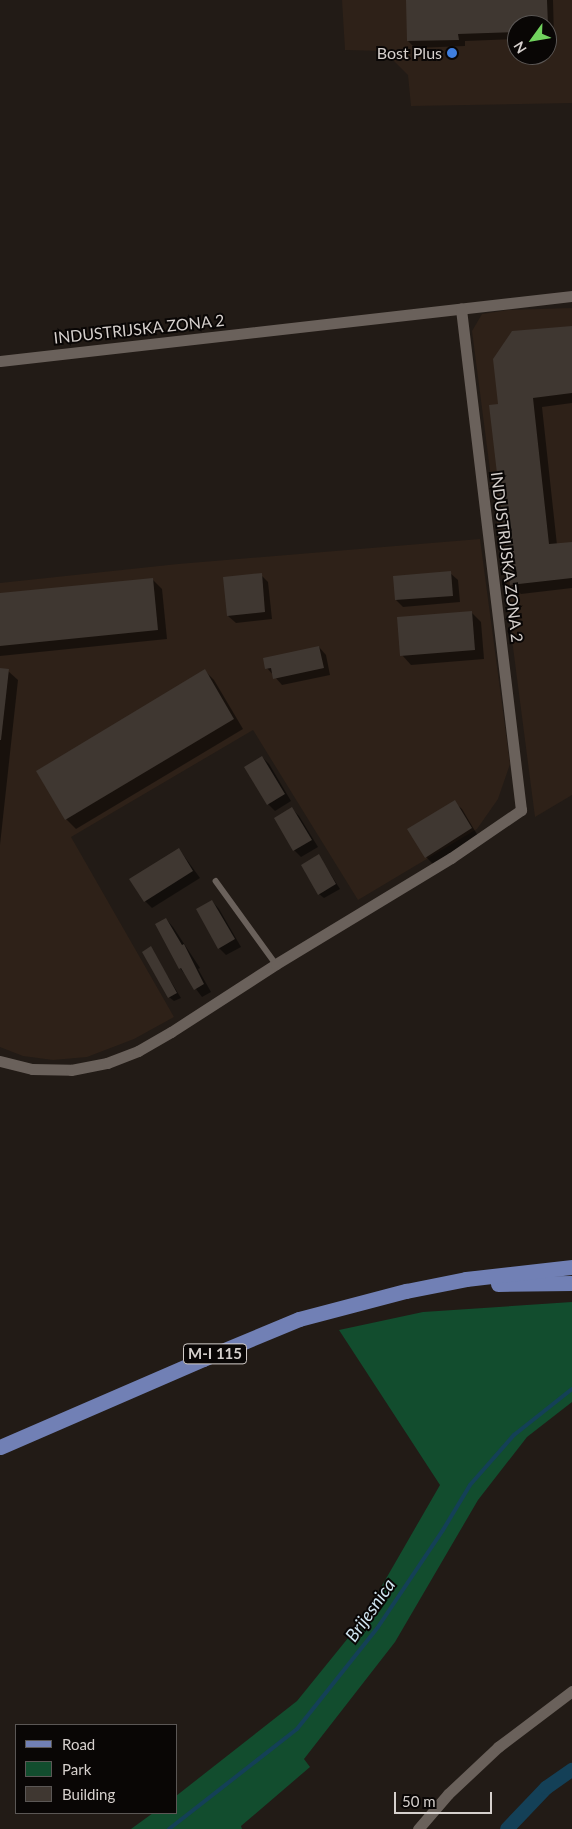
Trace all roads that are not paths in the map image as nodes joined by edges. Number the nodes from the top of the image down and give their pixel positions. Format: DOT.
graph roads {
  1 [pos="572,296"];
  2 [pos="461,308"];
  3 [pos="0,361"];
  4 [pos="216,881"];
  5 [pos="276,964"];
  6 [pos="0,1061"];
  7 [pos="572,1267"];
  8 [pos="572,1283"];
  9 [pos="439,1286"];
  10 [pos="0,1447"];
  11 [pos="572,1691"];
  12 [pos="418,1829"];
  1 -- 2 [label="street, INDUSTRIJSKA ZONA 2"];
  2 -- 3 [label="street, INDUSTRIJSKA ZONA 2"];
  2 -- 5 [label="street, INDUSTRIJSKA ZONA 2"];
  4 -- 5 [label="lane"];
  5 -- 6 [label="street"];
  7 -- 9 [label="main road, M-I 115"];
  8 -- 9 [label="main road, M-I 115"];
  9 -- 10 [label="main road, M-I 115"];
  11 -- 12 [label="street"];
}
